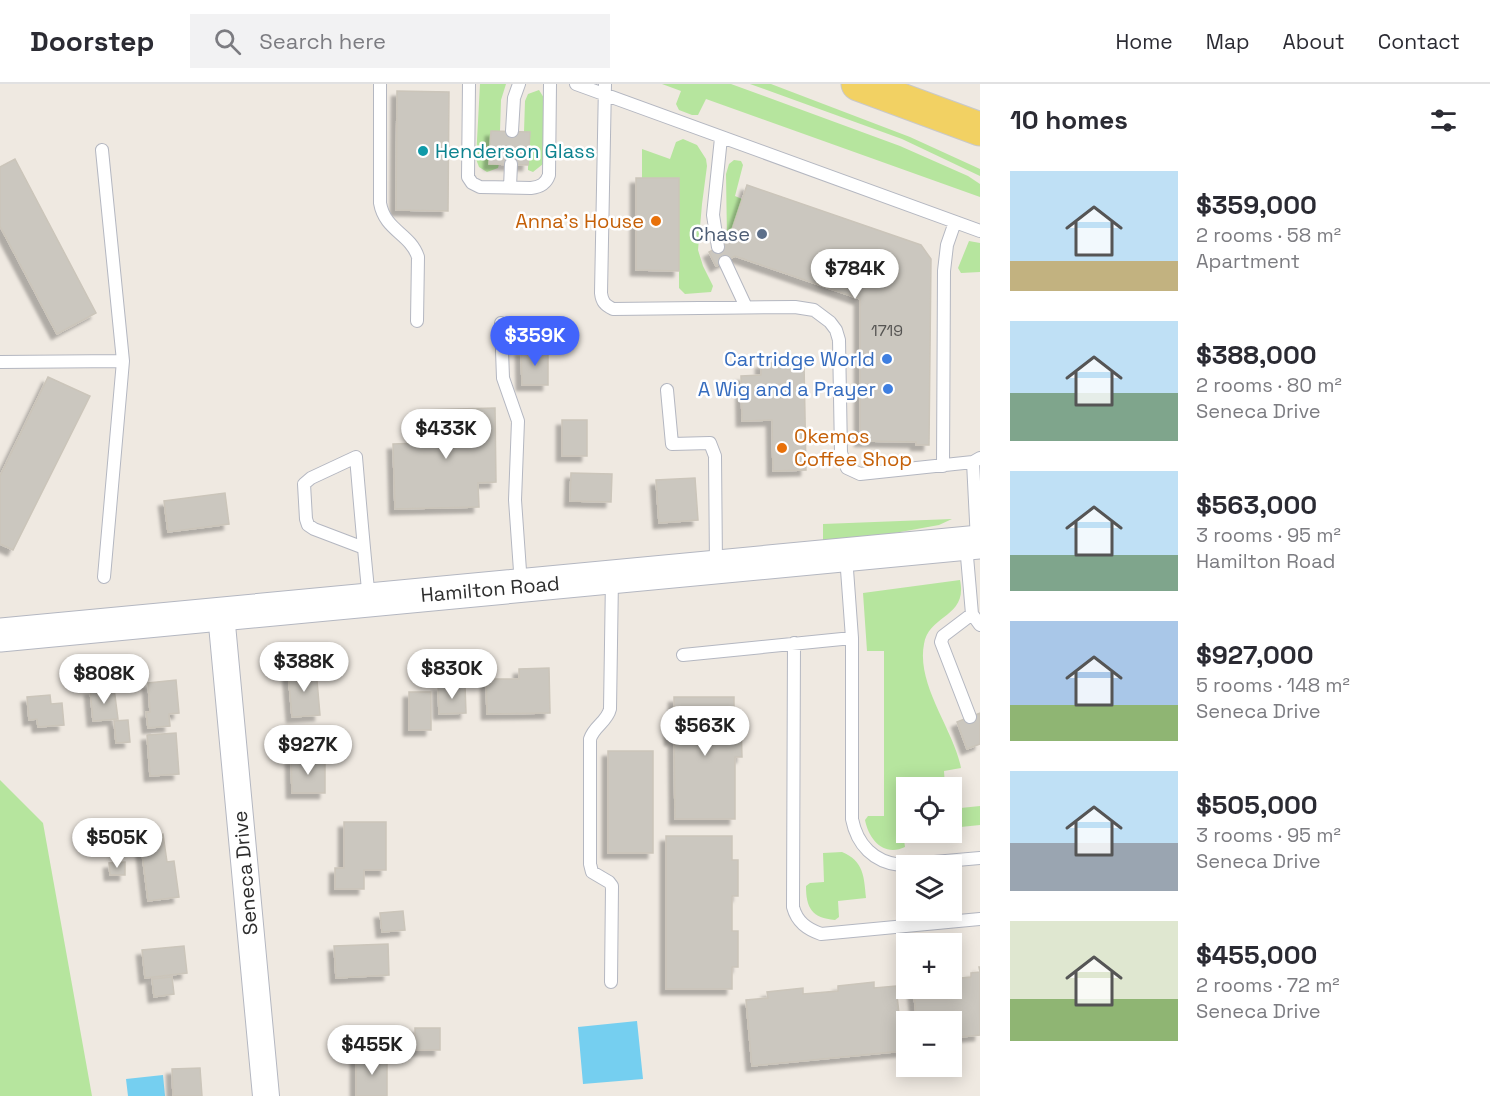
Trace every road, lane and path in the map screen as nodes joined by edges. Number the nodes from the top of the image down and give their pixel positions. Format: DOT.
graph roads {
  1 [pos="380,84"];
  2 [pos="469,84"];
  3 [pos="519,84"];
  4 [pos="550,84"];
  5 [pos="576,84"];
  6 [pos="858,84"];
  7 [pos="604,89"];
  8 [pos="980,129"];
  9 [pos="512,131"];
  10 [pos="721,138"];
  11 [pos="102,150"];
  12 [pos="511,164"];
  13 [pos="510,187"];
  14 [pos="955,222"];
  15 [pos="980,231"];
  16 [pos="717,247"];
  17 [pos="724,262"];
  18 [pos="746,307"];
  19 [pos="417,321"];
  20 [pos="501,323"];
  21 [pos="123,361"];
  22 [pos="0,362"];
  23 [pos="667,390"];
  24 [pos="976,460"];
  25 [pos="943,466"];
  26 [pos="974,543"];
  27 [pos="364,548"];
  28 [pos="846,555"];
  29 [pos="716,567"];
  30 [pos="104,577"];
  31 [pos="612,577"];
  32 [pos="521,586"];
  33 [pos="369,600"];
  34 [pos="221,614"];
  35 [pos="972,614"];
  36 [pos="980,626"];
  37 [pos="0,635"];
  38 [pos="852,638"];
  39 [pos="794,643"];
  40 [pos="683,654"];
  41 [pos="970,717"];
  42 [pos="980,858"];
  43 [pos="980,919"];
  44 [pos="611,982"];
  45 [pos="266,1096"];
  1 -- 19 [label="lane"];
  2 -- 13 [label="lane"];
  3 -- 9 [label="lane"];
  4 -- 13 [label="lane"];
  5 -- 7 [label="lane"];
  6 -- 8 [label="main road"];
  7 -- 10 [label="lane"];
  7 -- 18 [label="lane"];
  10 -- 14 [label="lane"];
  10 -- 16 [label="lane"];
  11 -- 21 [label="lane"];
  12 -- 13 [label="lane"];
  14 -- 15 [label="lane"];
  14 -- 25 [label="lane"];
  17 -- 18 [label="lane"];
  18 -- 25 [label="lane"];
  20 -- 32 [label="lane"];
  21 -- 22 [label="lane"];
  21 -- 30 [label="lane"];
  23 -- 29 [label="lane"];
  24 -- 25 [label="lane"];
  24 -- 26 [label="lane"];
  26 -- 28 [label="street, Hamilton Road"];
  26 -- 35 [label="lane"];
  27 -- 27 [label="lane"];
  27 -- 33 [label="lane"];
  28 -- 29 [label="street, Hamilton Road"];
  28 -- 38 [label="lane"];
  29 -- 31 [label="street, Hamilton Road"];
  31 -- 32 [label="street, Hamilton Road"];
  31 -- 44 [label="lane"];
  32 -- 33 [label="street, Hamilton Road"];
  33 -- 34 [label="street, Hamilton Road"];
  34 -- 37 [label="street, Hamilton Road"];
  34 -- 45 [label="street, Seneca Drive"];
  35 -- 36 [label="lane"];
  35 -- 41 [label="lane"];
  38 -- 39 [label="lane"];
  38 -- 42 [label="lane"];
  39 -- 40 [label="lane"];
  39 -- 43 [label="lane"];
}
